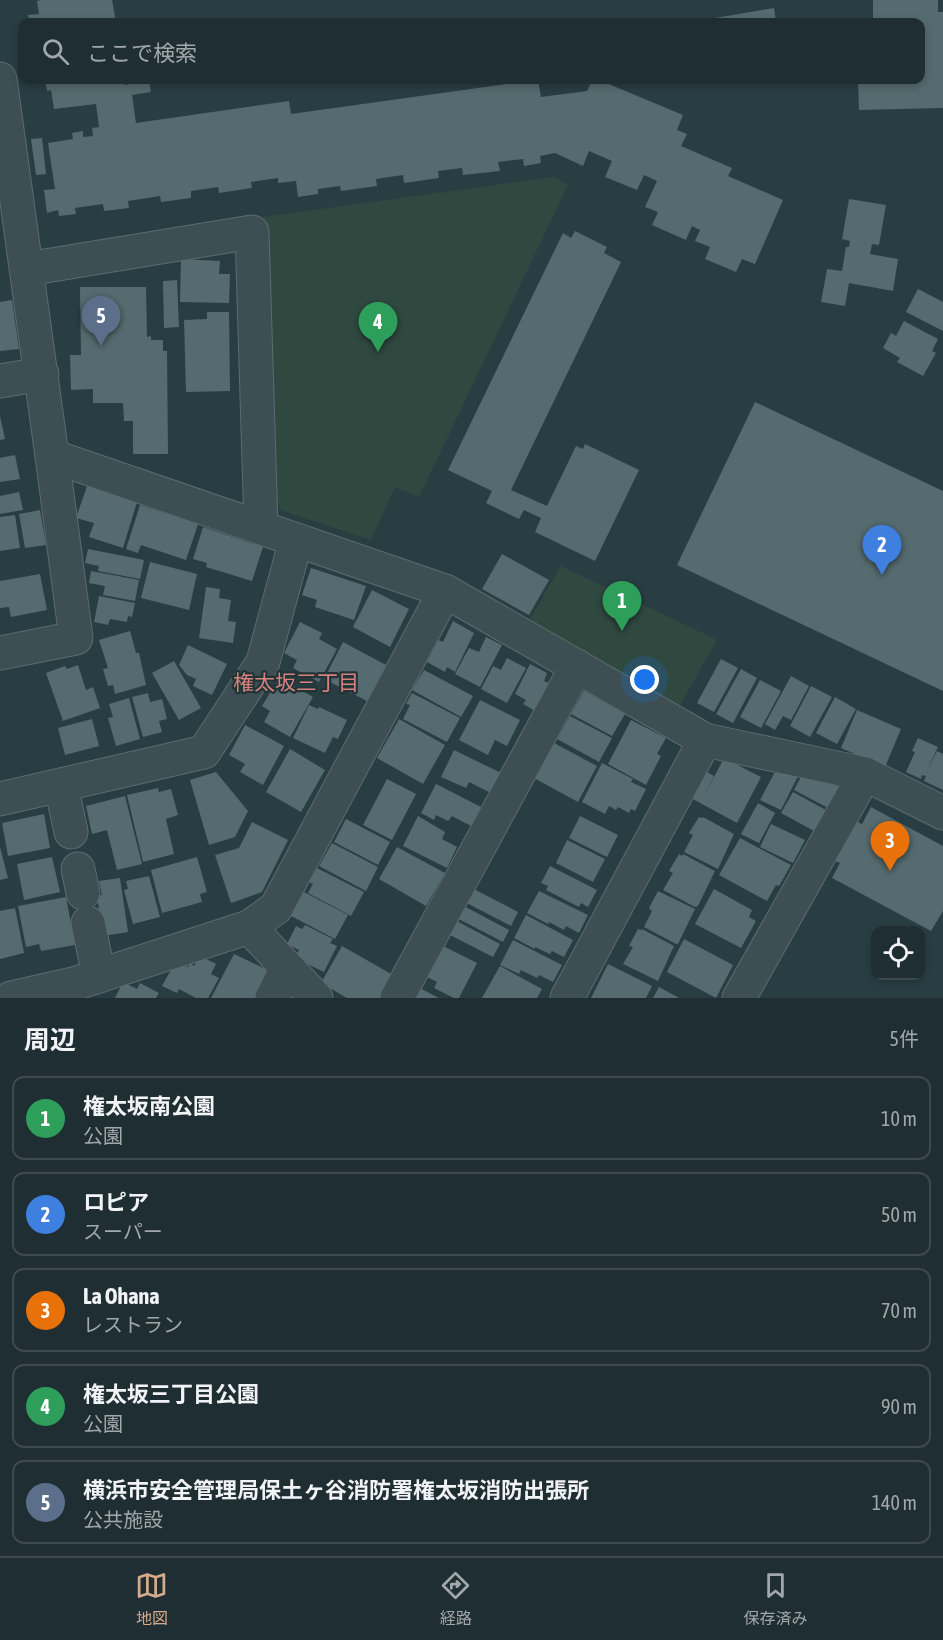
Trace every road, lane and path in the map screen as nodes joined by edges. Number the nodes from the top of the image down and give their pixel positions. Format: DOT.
graph roads {
  1 [pos="0,79"];
  2 [pos="27,268"];
  3 [pos="42,374"];
  4 [pos="0,381"];
  5 [pos="52,456"];
  6 [pos="261,528"];
  7 [pos="296,540"];
  8 [pos="445,591"];
  9 [pos="0,653"];
  10 [pos="577,666"];
  11 [pos="705,740"];
  12 [pos="865,774"];
  13 [pos="61,785"];
  14 [pos="0,799"];
  15 [pos="943,813"];
  16 [pos="249,927"];
  17 [pos="287,968"];
  18 [pos="99,976"];
  19 [pos="11,998"];
  20 [pos="272,998"];
  21 [pos="316,998"];
  22 [pos="397,998"];
  23 [pos="567,998"];
  24 [pos="739,998"];
  1 -- 2 [label="street"];
  2 -- 3 [label="street"];
  2 -- 6 [label="street"];
  3 -- 4 [label="street"];
  3 -- 5 [label="street"];
  5 -- 6 [label="street"];
  5 -- 9 [label="street"];
  6 -- 7 [label="street"];
  7 -- 8 [label="street"];
  7 -- 13 [label="street"];
  8 -- 10 [label="street"];
  8 -- 16 [label="street"];
  10 -- 11 [label="street"];
  10 -- 22 [label="street"];
  11 -- 12 [label="street"];
  11 -- 23 [label="street"];
  12 -- 15 [label="street"];
  12 -- 24 [label="street"];
  13 -- 14 [label="street"];
  13 -- 18 [label="street"];
  16 -- 17 [label="street"];
  16 -- 18 [label="street"];
  17 -- 20 [label="street"];
  17 -- 21 [label="street"];
  18 -- 19 [label="street"];
}
